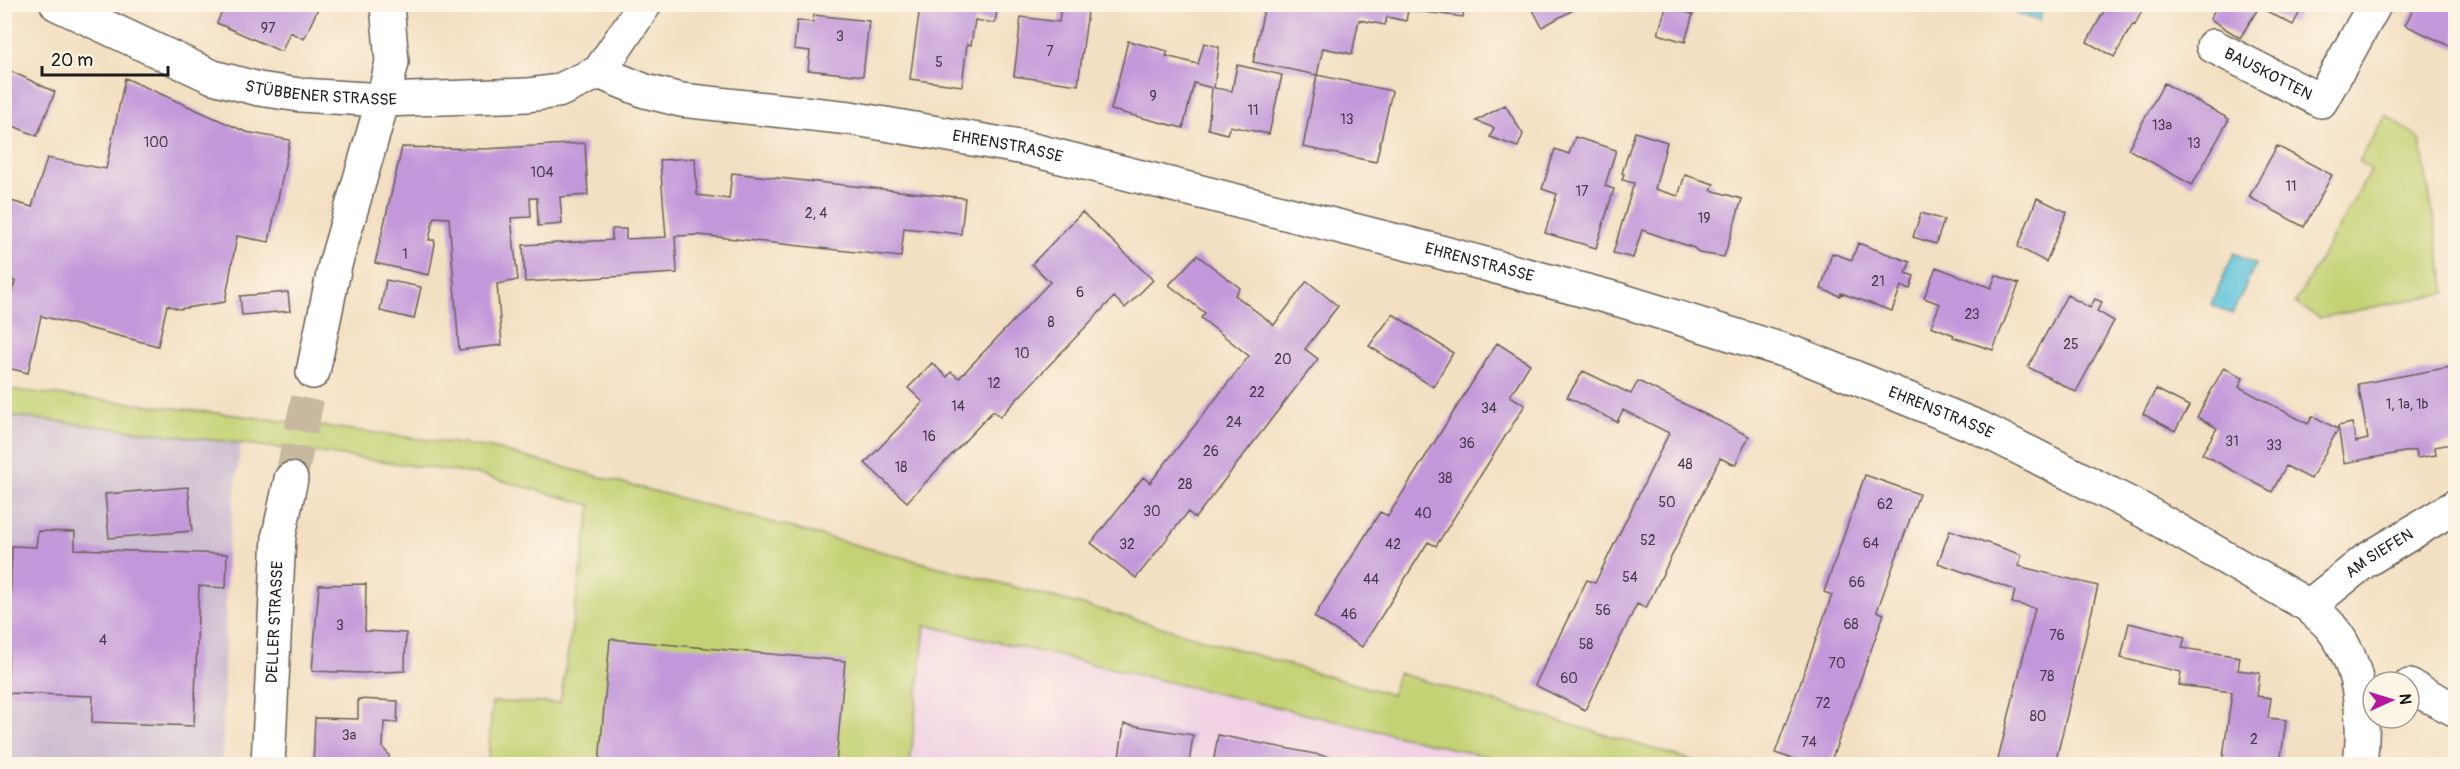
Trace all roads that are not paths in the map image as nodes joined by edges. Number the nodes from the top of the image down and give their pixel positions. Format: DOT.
graph roads {
  1 [pos="57,4"];
  2 [pos="387,4"];
  3 [pos="645,4"];
  4 [pos="2375,4"];
  5 [pos="2213,46"];
  6 [pos="599,72"];
  7 [pos="383,100"];
  8 [pos="313,372"];
  9 [pos="291,479"];
  10 [pos="2456,506"];
  11 [pos="2309,606"];
  12 [pos="2354,674"];
  13 [pos="2361,676"];
  14 [pos="2421,692"];
  15 [pos="2456,710"];
  16 [pos="268,765"];
  17 [pos="2360,765"];
  1 -- 7 [label="street, STÜBBENER STRASSE"];
  2 -- 7 [label="street"];
  3 -- 6 [label="street"];
  4 -- 5 [label="street, BAUSKOTTEN"];
  6 -- 7 [label="street, STÜBBENER STRASSE"];
  6 -- 11 [label="street, EHRENSTRASSE"];
  7 -- 8 [label="street"];
  9 -- 16 [label="street, DELLER STRASSE"];
  10 -- 11 [label="street, AM SIEFEN"];
  11 -- 12 [label="street, EHRENSTRASSE"];
  12 -- 13 [label="street"];
  12 -- 17 [label="street, EHRENSTRASSE"];
  14 -- 15 [label="street"];
}
